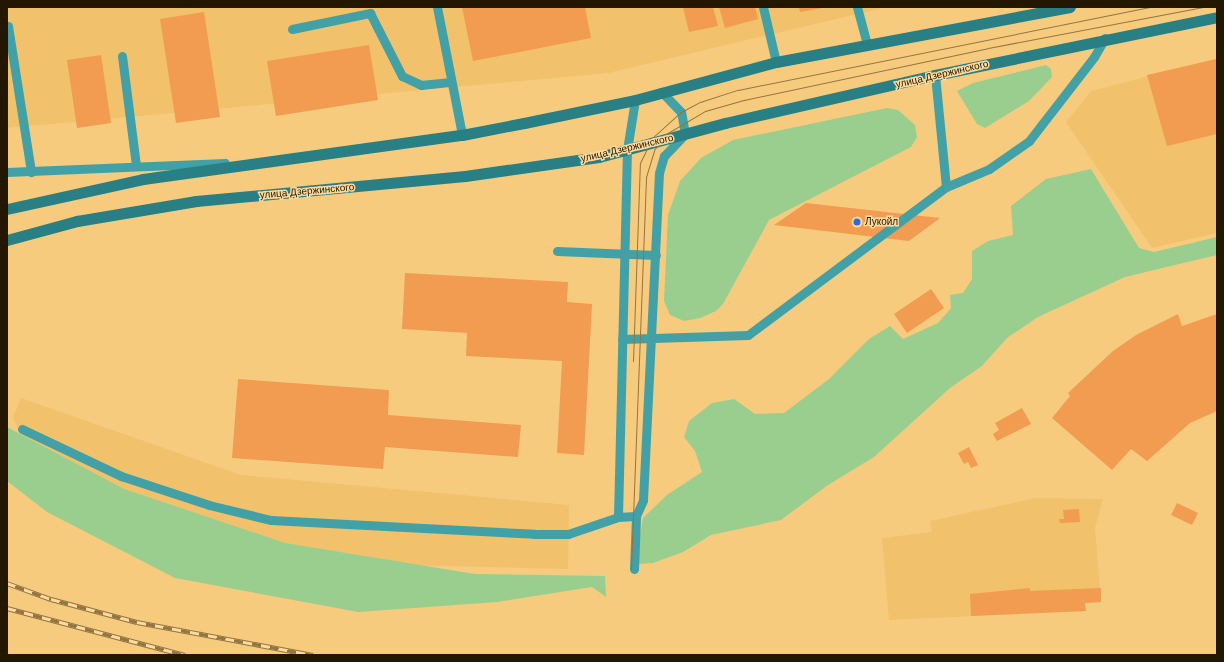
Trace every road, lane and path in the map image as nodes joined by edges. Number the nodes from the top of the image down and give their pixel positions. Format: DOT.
graph roads {
  1 [pos="437,7"];
  2 [pos="763,7"];
  3 [pos="857,7"];
  4 [pos="1070,7"];
  5 [pos="1217,17"];
  6 [pos="8,26"];
  7 [pos="292,28"];
  8 [pos="1105,38"];
  9 [pos="867,44"];
  10 [pos="122,56"];
  11 [pos="776,62"];
  12 [pos="935,75"];
  13 [pos="451,82"];
  14 [pos="662,92"];
  15 [pos="635,100"];
  16 [pos="685,134"];
  17 [pos="462,135"];
  18 [pos="627,150"];
  19 [pos="252,163"];
  20 [pos="136,165"];
  21 [pos="7,172"];
  22 [pos="31,172"];
  23 [pos="946,187"];
  24 [pos="7,210"];
  25 [pos="7,240"];
  26 [pos="557,251"];
  27 [pos="624,254"];
  28 [pos="656,255"];
  29 [pos="622,339"];
  30 [pos="651,340"];
  31 [pos="22,429"];
  32 [pos="636,516"];
  33 [pos="618,517"];
  34 [pos="634,569"];
  1 -- 13 [label="lane"];
  2 -- 11 [label="lane"];
  3 -- 9 [label="lane"];
  4 -- 9 [label="main road"];
  5 -- 8 [label="main road, улица Дзержинского"];
  6 -- 22 [label="lane"];
  7 -- 13 [label="lane"];
  8 -- 12 [label="main road, улица Дзержинского"];
  8 -- 23 [label="lane"];
  9 -- 11 [label="main road"];
  10 -- 20 [label="lane"];
  11 -- 14 [label="main road"];
  12 -- 16 [label="main road, улица Дзержинского"];
  12 -- 23 [label="lane"];
  13 -- 17 [label="lane"];
  14 -- 15 [label="main road"];
  14 -- 16 [label="lane"];
  15 -- 17 [label="main road"];
  15 -- 18 [label="lane"];
  16 -- 18 [label="main road, улица Дзержинского"];
  16 -- 28 [label="lane"];
  17 -- 19 [label="main road"];
  18 -- 25 [label="main road, улица Дзержинского"];
  18 -- 27 [label="lane"];
  19 -- 20 [label="lane"];
  19 -- 24 [label="main road"];
  20 -- 22 [label="lane"];
  21 -- 22 [label="lane"];
  23 -- 30 [label="lane"];
  26 -- 27 [label="lane"];
  27 -- 28 [label="lane"];
  27 -- 29 [label="lane"];
  28 -- 30 [label="lane"];
  29 -- 30 [label="lane"];
  29 -- 33 [label="lane"];
  30 -- 32 [label="lane"];
  31 -- 33 [label="lane"];
  32 -- 33 [label="lane"];
  32 -- 34 [label="lane"];
}
